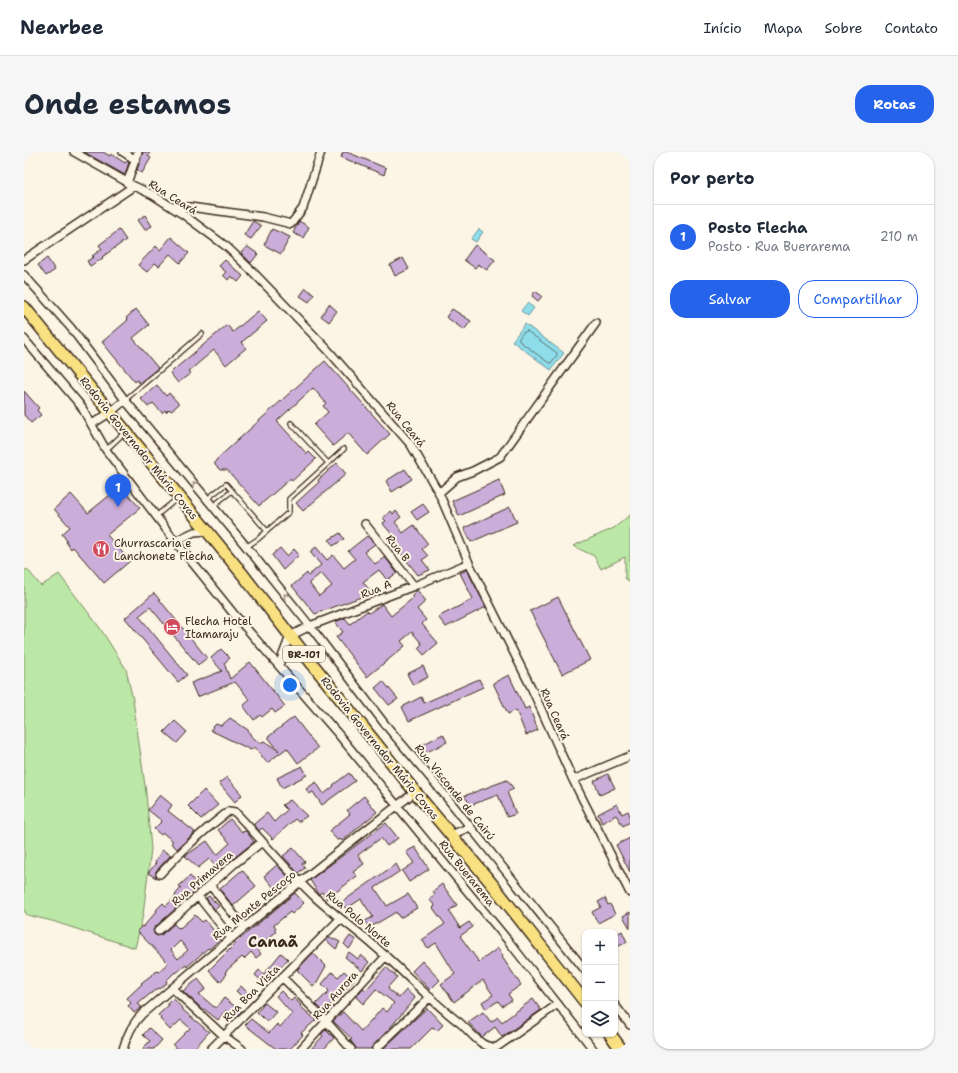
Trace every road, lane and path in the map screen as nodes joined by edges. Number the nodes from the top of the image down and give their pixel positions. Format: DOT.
graph roads {
  1 [pos="74,152"];
  2 [pos="123,152"];
  3 [pos="321,152"];
  4 [pos="137,156"];
  5 [pos="127,183"];
  6 [pos="134,186"];
  7 [pos="172,207"];
  8 [pos="24,260"];
  9 [pos="24,276"];
  10 [pos="24,307"];
  11 [pos="596,323"];
  12 [pos="202,334"];
  13 [pos="24,339"];
  14 [pos="125,400"];
  15 [pos="111,412"];
  16 [pos="291,423"];
  17 [pos="92,424"];
  18 [pos="126,431"];
  19 [pos="344,449"];
  20 [pos="106,450"];
  21 [pos="328,463"];
  22 [pos="232,491"];
  23 [pos="439,493"];
  24 [pos="179,497"];
  25 [pos="207,499"];
  26 [pos="213,506"];
  27 [pos="156,516"];
  28 [pos="365,524"];
  29 [pos="207,531"];
  30 [pos="267,531"];
  31 [pos="175,541"];
  32 [pos="246,547"];
  33 [pos="469,563"];
  34 [pos="414,586"];
  35 [pos="310,626"];
  36 [pos="290,636"];
  37 [pos="279,665"];
  38 [pos="630,756"];
  39 [pos="573,780"];
  40 [pos="415,792"];
  41 [pos="397,806"];
  42 [pos="470,826"];
  43 [pos="451,835"];
  44 [pos="262,842"];
  45 [pos="160,874"];
  46 [pos="300,881"];
  47 [pos="210,885"];
  48 [pos="630,893"];
  49 [pos="198,896"];
  50 [pos="340,919"];
  51 [pos="244,927"];
  52 [pos="158,931"];
  53 [pos="231,938"];
  54 [pos="386,956"];
  55 [pos="582,966"];
  56 [pos="282,977"];
  57 [pos="172,988"];
  58 [pos="430,997"];
  59 [pos="584,1001"];
  60 [pos="558,1004"];
  61 [pos="618,1010"];
  62 [pos="326,1021"];
  63 [pos="630,1025"];
  64 [pos="224,1036"];
  65 [pos="612,1037"];
  66 [pos="123,1049"];
  67 [pos="211,1049"];
  68 [pos="242,1049"];
  69 [pos="301,1049"];
  70 [pos="351,1049"];
  71 [pos="376,1049"];
  72 [pos="593,1049"];
  73 [pos="621,1049"];
  1 -- 5 [label="street"];
  2 -- 4 [label="street"];
  3 -- 7 [label="street"];
  4 -- 5 [label="street"];
  5 -- 6 [label="street"];
  6 -- 7 [label="street, Rua Ceará"];
  6 -- 8 [label="street, Rua Ceará"];
  7 -- 23 [label="street, Rua Ceará"];
  9 -- 14 [label="street, Rua Visconde de Cairú"];
  10 -- 15 [label="highway, Rodovia Governador Mário Covas / BR-101"];
  11 -- 23 [label="street"];
  12 -- 14 [label="lane"];
  13 -- 17 [label="street, Rua Buerarema"];
  14 -- 15 [label="street"];
  25 -- 14 [label="street, Rua Visconde de Cairú, one-way"];
  15 -- 17 [label="street"];
  15 -- 18 [label="highway, Rodovia Governador Mário Covas / BR-101"];
  16 -- 21 [label="lane"];
  17 -- 20 [label="street, Rua Buerarema"];
  18 -- 20 [label="lane"];
  18 -- 24 [label="highway, Rodovia Governador Mário Covas / BR-101"];
  19 -- 21 [label="lane"];
  20 -- 27 [label="street, Rua Buerarema"];
  21 -- 30 [label="lane"];
  22 -- 25 [label="lane"];
  22 -- 26 [label="lane"];
  22 -- 30 [label="lane"];
  23 -- 33 [label="street, Rua Ceará"];
  24 -- 27 [label="lane"];
  24 -- 29 [label="highway, Rodovia Governador Mário Covas / BR-101"];
  25 -- 26 [label="street, Rua Visconde de Cairú"];
  26 -- 32 [label="street, Rua Visconde de Cairú"];
  27 -- 31 [label="street, Rua Buerarema"];
  28 -- 34 [label="street, Rua B"];
  29 -- 31 [label="street"];
  29 -- 36 [label="highway, Rodovia Governador Mário Covas / BR-101"];
  30 -- 32 [label="lane"];
  31 -- 37 [label="street, Rua Buerarema"];
  35 -- 32 [label="street, Rua Visconde de Cairú, one-way"];
  33 -- 34 [label="street, Rua A"];
  33 -- 39 [label="street, Rua Ceará"];
  34 -- 35 [label="street, Rua A"];
  35 -- 36 [label="street, Rua A"];
  35 -- 42 [label="street, Rua Visconde de Cairú"];
  36 -- 37 [label="street"];
  36 -- 40 [label="highway, Rodovia Governador Mário Covas / BR-101"];
  37 -- 41 [label="street, Rua Buerarema"];
  38 -- 39 [label="street"];
  39 -- 48 [label="street, Rua Ceará"];
  40 -- 41 [label="street, Rua Monte Pescoço"];
  40 -- 43 [label="highway, Rodovia Governador Mário Covas / BR-101"];
  41 -- 46 [label="street, Rua Monte Pescoço"];
  41 -- 60 [label="street, Rua Buerarema"];
  42 -- 43 [label="street"];
  42 -- 55 [label="street, Rua Visconde de Cairú"];
  43 -- 59 [label="highway, Rodovia Governador Mário Covas / BR-101"];
  44 -- 45 [label="street, Rua Polo Norte"];
  44 -- 46 [label="street, Rua Polo Norte"];
  44 -- 47 [label="street, Rua Primavera"];
  46 -- 50 [label="street, Rua Polo Norte"];
  46 -- 51 [label="street, Rua Monte Pescoço"];
  47 -- 49 [label="street, Rua Primavera"];
  47 -- 51 [label="street"];
  49 -- 52 [label="street, Rua Primavera"];
  49 -- 53 [label="street"];
  50 -- 54 [label="street, Rua Polo Norte"];
  50 -- 56 [label="street, Rua Boa Vista"];
  51 -- 53 [label="street, Rua Monte Pescoço"];
  53 -- 57 [label="street, Rua Monte Pescoço"];
  54 -- 58 [label="street, Rua Polo Norte"];
  54 -- 62 [label="street, Rua Aurora"];
  56 -- 62 [label="street"];
  56 -- 64 [label="street, Rua Boa Vista"];
  57 -- 64 [label="street"];
  57 -- 66 [label="street, Rua Monte Pescoço"];
  58 -- 60 [label="street, Rua Polo Norte"];
  58 -- 71 [label="street"];
  60 -- 72 [label="street, Rua Buerarema"];
  61 -- 63 [label="street"];
  62 -- 69 [label="street, Rua Aurora"];
  62 -- 70 [label="street"];
  64 -- 67 [label="street, Rua Boa Vista"];
  64 -- 68 [label="street"];
  65 -- 73 [label="highway"];
}
